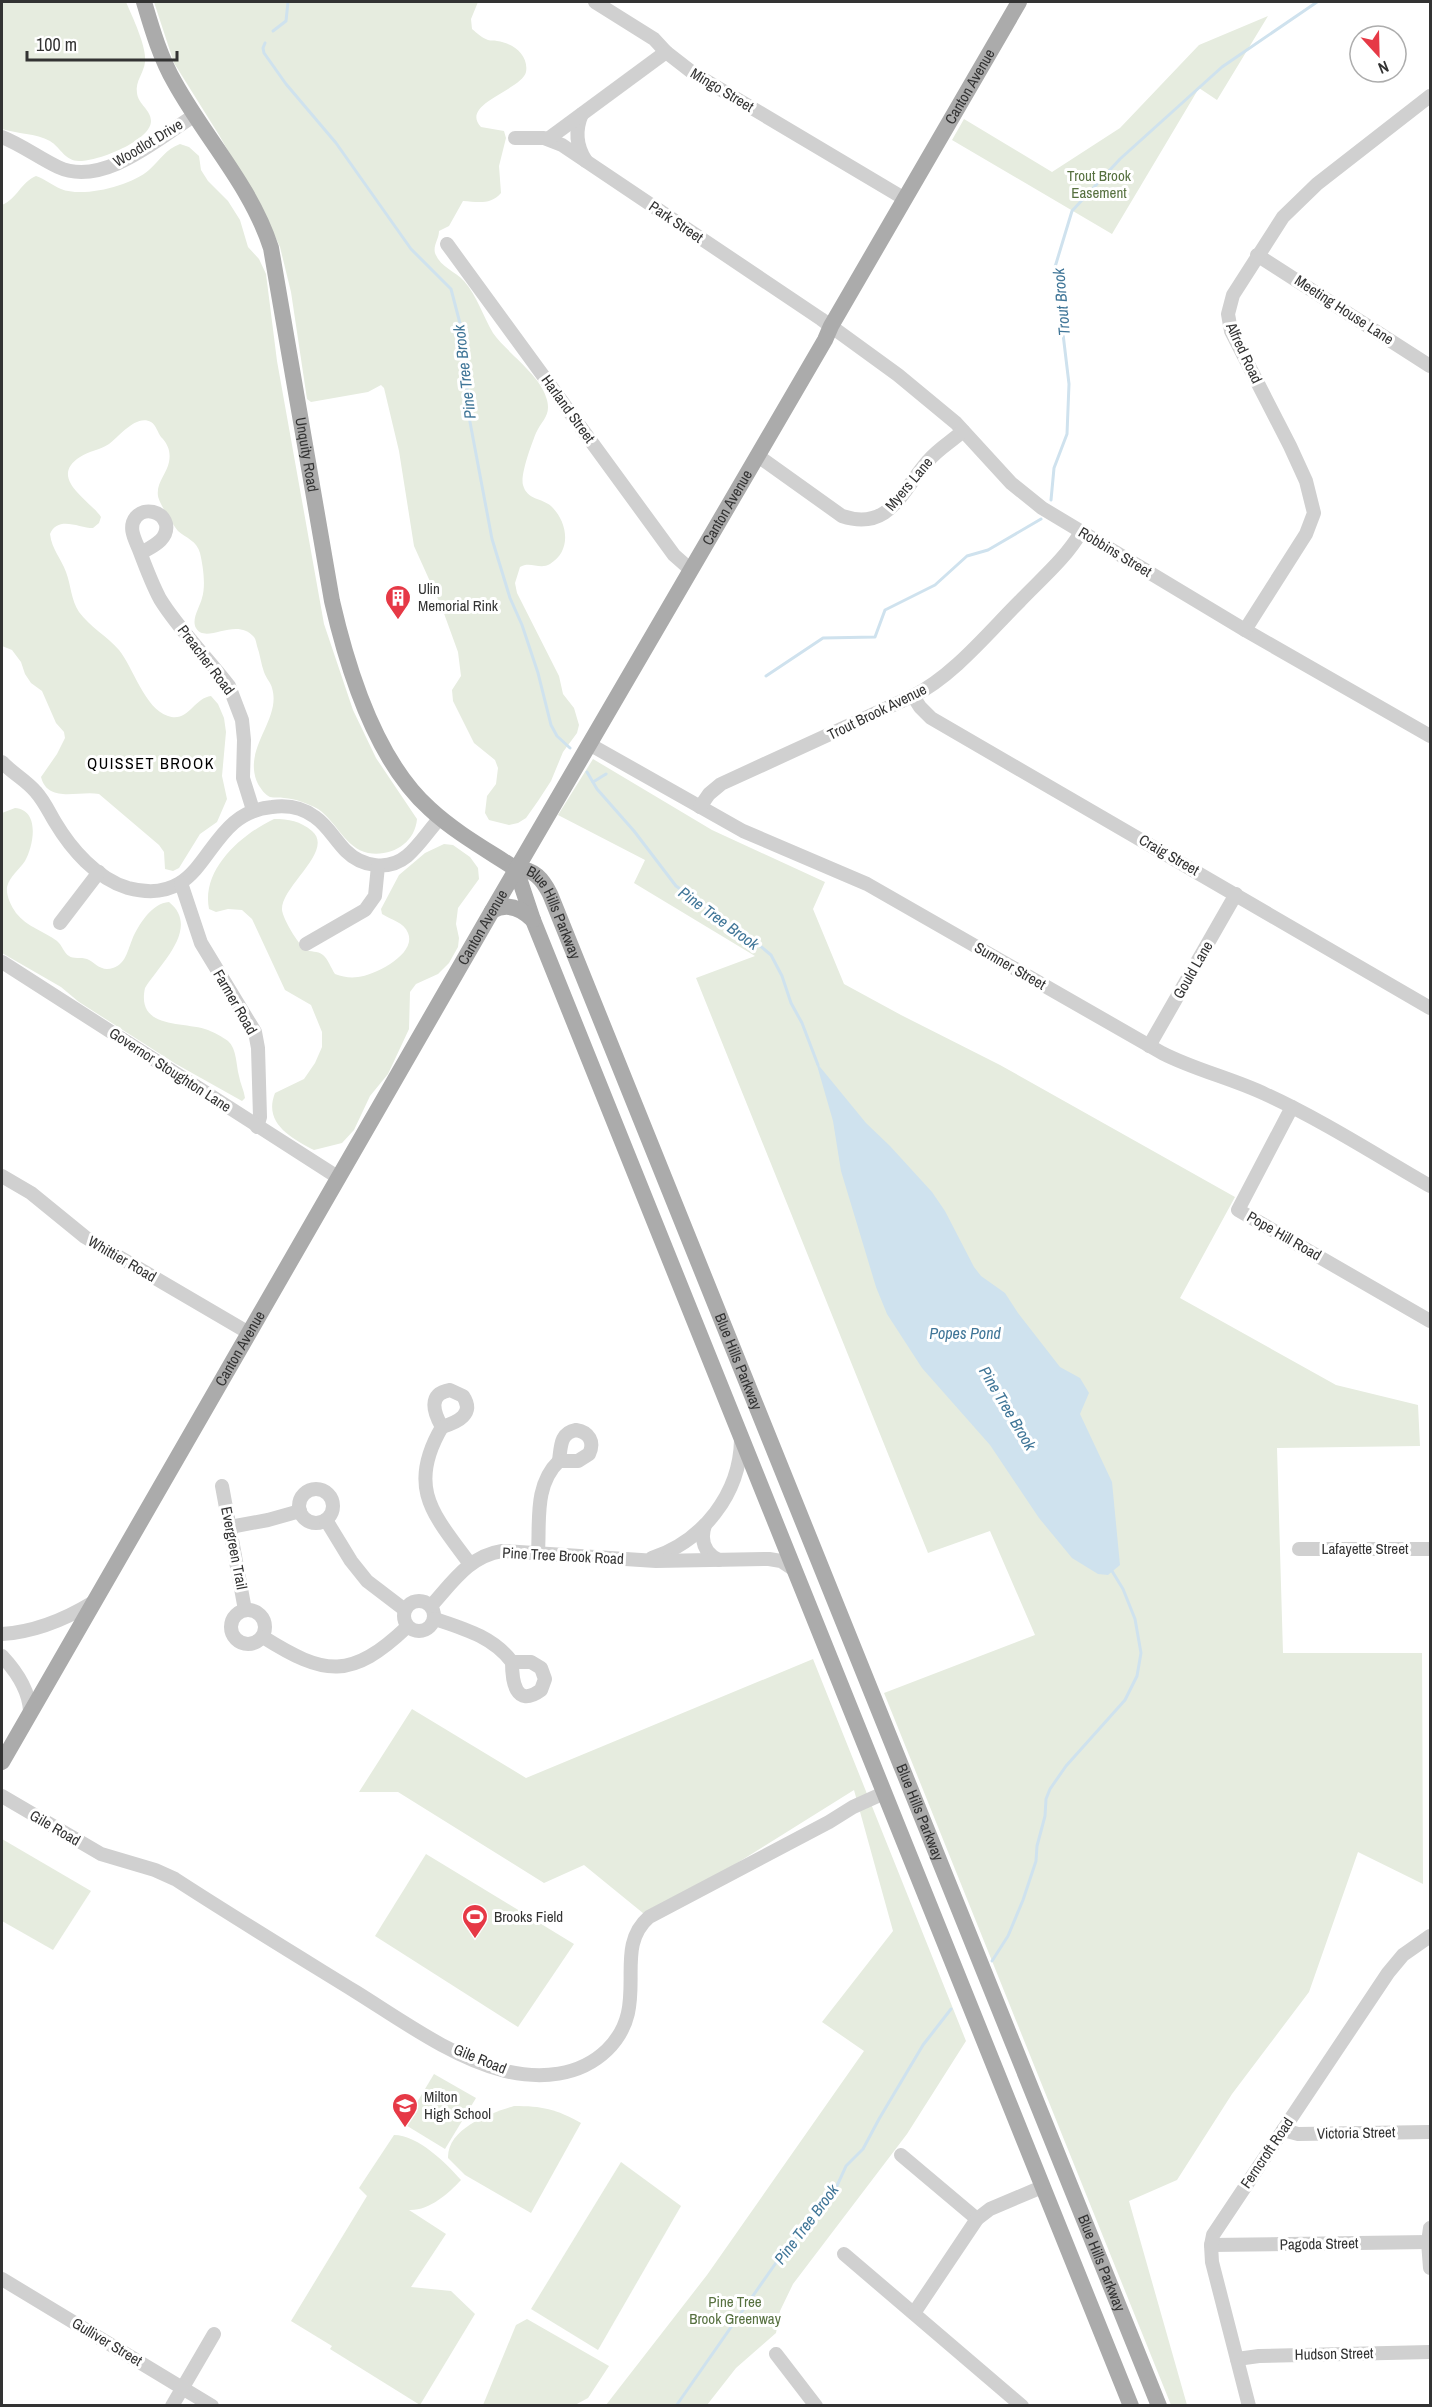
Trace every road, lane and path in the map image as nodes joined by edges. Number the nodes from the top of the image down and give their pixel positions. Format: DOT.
graph roads {
  1 [pos="144,2"];
  2 [pos="595,2"];
  3 [pos="1019,2"];
  4 [pos="666,52"];
  5 [pos="1429,99"];
  6 [pos="582,114"];
  7 [pos="195,115"];
  8 [pos="2,137"];
  9 [pos="515,138"];
  10 [pos="548,139"];
  11 [pos="586,161"];
  12 [pos="906,200"];
  13 [pos="447,244"];
  14 [pos="1257,255"];
  15 [pos="831,326"];
  16 [pos="1431,366"];
  17 [pos="963,431"];
  18 [pos="758,456"];
  19 [pos="1081,532"];
  20 [pos="141,553"];
  21 [pos="691,570"];
  22 [pos="1245,630"];
  23 [pos="914,696"];
  24 [pos="1431,736"];
  25 [pos="589,744"];
  26 [pos="2,762"];
  27 [pos="700,807"];
  28 [pos="253,810"];
  29 [pos="440,818"];
  30 [pos="378,866"];
  31 [pos="516,869"];
  32 [pos="99,872"];
  33 [pos="181,883"];
  34 [pos="1236,894"];
  35 [pos="554,903"];
  36 [pos="492,911"];
  37 [pos="533,920"];
  38 [pos="60,923"];
  39 [pos="306,944"];
  40 [pos="2,962"];
  41 [pos="1430,1005"];
  42 [pos="1149,1046"];
  43 [pos="1292,1107"];
  44 [pos="257,1127"];
  45 [pos="2,1176"];
  46 [pos="339,1178"];
  47 [pos="1431,1186"];
  48 [pos="1431,1321"];
  49 [pos="249,1333"];
  50 [pos="732,1348"];
  51 [pos="708,1358"];
  52 [pos="442,1427"];
  53 [pos="741,1440"];
  54 [pos="559,1461"];
  55 [pos="222,1486"];
  56 [pos="300,1511"];
  57 [pos="326,1520"];
  58 [pos="705,1525"];
  59 [pos="230,1527"];
  60 [pos="1299,1549"];
  61 [pos="1431,1549"];
  62 [pos="538,1552"];
  63 [pos="720,1560"];
  64 [pos="645,1561"];
  65 [pos="470,1564"];
  66 [pos="793,1569"];
  67 [pos="92,1603"];
  68 [pos="245,1610"];
  69 [pos="405,1610"];
  70 [pos="433,1612"];
  71 [pos="407,1627"];
  72 [pos="2,1634"];
  73 [pos="263,1637"];
  74 [pos="2,1656"];
  75 [pos="512,1662"];
  76 [pos="30,1711"];
  77 [pos="2,1762"];
  78 [pos="884,1793"];
  79 [pos="2,1796"];
  80 [pos="1429,1940"];
  81 [pos="1283,2130"];
  82 [pos="1431,2132"];
  83 [pos="901,2155"];
  84 [pos="1071,2185"];
  85 [pos="1044,2191"];
  86 [pos="976,2219"];
  87 [pos="1429,2235"];
  88 [pos="1210,2245"];
  89 [pos="844,2254"];
  90 [pos="1431,2268"];
  91 [pos="2,2279"];
  92 [pos="914,2313"];
  93 [pos="214,2334"];
  94 [pos="1431,2352"];
  95 [pos="776,2354"];
  96 [pos="1237,2359"];
  97 [pos="182,2387"];
  98 [pos="172,2406"];
  99 [pos="212,2406"];
  100 [pos="816,2406"];
  101 [pos="1022,2406"];
  102 [pos="1131,2406"];
  103 [pos="1159,2406"];
  104 [pos="1249,2406"];
  1 -- 7 [label="main road, Unquity Road"];
  2 -- 4 [label="street, Mingo Street"];
  3 -- 12 [label="main road, Canton Avenue"];
  4 -- 6 [label="street"];
  4 -- 12 [label="street, Mingo Street"];
  5 -- 14 [label="street, Alfred Road"];
  6 -- 10 [label="street"];
  6 -- 11 [label="street"];
  7 -- 8 [label="street, Woodlot Drive"];
  7 -- 29 [label="main road, Unquity Road"];
  9 -- 10 [label="street, Park Street"];
  10 -- 11 [label="street, Park Street"];
  11 -- 15 [label="street, Park Street"];
  12 -- 15 [label="main road, Canton Avenue"];
  13 -- 21 [label="street, Harland Street"];
  14 -- 16 [label="street, Meeting House Lane"];
  14 -- 22 [label="street, Alfred Road"];
  15 -- 17 [label="street, Robbins Street"];
  15 -- 18 [label="main road, Canton Avenue"];
  17 -- 18 [label="street, Myers Lane"];
  17 -- 19 [label="street, Robbins Street"];
  18 -- 21 [label="main road, Canton Avenue"];
  19 -- 22 [label="street, Robbins Street"];
  19 -- 23 [label="street, Trout Brook Avenue"];
  20 -- 28 [label="street, Preacher Road"];
  21 -- 25 [label="main road, Canton Avenue"];
  22 -- 24 [label="street, Robbins Street"];
  23 -- 27 [label="street, Trout Brook Avenue"];
  23 -- 34 [label="street, Craig Street"];
  25 -- 27 [label="street, Sumner Street"];
  25 -- 31 [label="main road, Canton Avenue"];
  26 -- 32 [label="street"];
  27 -- 42 [label="street, Sumner Street"];
  28 -- 30 [label="street"];
  28 -- 33 [label="street"];
  29 -- 30 [label="street"];
  29 -- 31 [label="main road, Unquity Road"];
  30 -- 39 [label="street"];
  31 -- 35 [label="main road, Blue Hills Parkway"];
  31 -- 36 [label="main road, Canton Avenue"];
  31 -- 37 [label="main road, Blue Hills Parkway"];
  32 -- 33 [label="street"];
  32 -- 38 [label="street"];
  33 -- 44 [label="street, Farmer Road"];
  34 -- 41 [label="street, Craig Street"];
  34 -- 42 [label="street, Gould Lane"];
  35 -- 37 [label="main road"];
  35 -- 50 [label="main road, Blue Hills Parkway"];
  36 -- 37 [label="main road"];
  36 -- 46 [label="main road, Canton Avenue"];
  37 -- 51 [label="main road, Blue Hills Parkway"];
  40 -- 44 [label="street, Governor Stoughton Lane"];
  42 -- 43 [label="street, Sumner Street"];
  43 -- 47 [label="street, Sumner Street"];
  43 -- 48 [label="street, Pope Hill Road"];
  44 -- 46 [label="street, Governor Stoughton Lane"];
  45 -- 49 [label="street, Whittier Road"];
  46 -- 49 [label="main road, Canton Avenue"];
  49 -- 67 [label="main road, Canton Avenue"];
  50 -- 51 [label="main road"];
  50 -- 84 [label="main road, Blue Hills Parkway"];
  51 -- 53 [label="main road, Blue Hills Parkway"];
  52 -- 65 [label="street"];
  53 -- 58 [label="street, Pine Tree Brook Road"];
  53 -- 66 [label="main road, Blue Hills Parkway"];
  54 -- 62 [label="street"];
  55 -- 59 [label="street, Evergreen Trail"];
  56 -- 57 [label="street"];
  56 -- 57 [label="street"];
  56 -- 59 [label="street"];
  57 -- 69 [label="street"];
  58 -- 63 [label="street"];
  58 -- 64 [label="street, Pine Tree Brook Road"];
  59 -- 68 [label="street, Evergreen Trail"];
  60 -- 61 [label="street, Lafayette Street"];
  62 -- 64 [label="street, Pine Tree Brook Road"];
  62 -- 65 [label="street, Pine Tree Brook Road"];
  63 -- 64 [label="street, Pine Tree Brook Road"];
  63 -- 66 [label="street, Pine Tree Brook Road"];
  65 -- 70 [label="street, Pine Tree Brook Road"];
  66 -- 78 [label="main road, Blue Hills Parkway"];
  67 -- 72 [label="street"];
  67 -- 76 [label="main road, Canton Avenue"];
  68 -- 73 [label="street, Evergreen Trail"];
  68 -- 73 [label="street, Evergreen Trail"];
  69 -- 70 [label="street"];
  69 -- 71 [label="street"];
  70 -- 71 [label="street"];
  70 -- 75 [label="street"];
  71 -- 73 [label="street"];
  74 -- 76 [label="street"];
  76 -- 77 [label="main road, Canton Avenue"];
  78 -- 79 [label="street, Gile Road"];
  78 -- 85 [label="main road, Blue Hills Parkway"];
  80 -- 81 [label="street, Ferncroft Road"];
  81 -- 82 [label="street, Victoria Street"];
  81 -- 88 [label="street, Ferncroft Road"];
  83 -- 86 [label="street"];
  84 -- 85 [label="main road"];
  84 -- 103 [label="main road, Blue Hills Parkway"];
  85 -- 86 [label="street"];
  85 -- 102 [label="main road, Blue Hills Parkway"];
  86 -- 92 [label="street"];
  87 -- 88 [label="street, Pagoda Street"];
  87 -- 90 [label="street"];
  88 -- 96 [label="street"];
  89 -- 92 [label="street"];
  91 -- 97 [label="street, Gulliver Street"];
  92 -- 101 [label="street"];
  93 -- 97 [label="street"];
  94 -- 96 [label="street, Hudson Street"];
  95 -- 100 [label="street"];
  96 -- 104 [label="street"];
  97 -- 98 [label="street"];
  97 -- 99 [label="street, Gulliver Street"];
}
